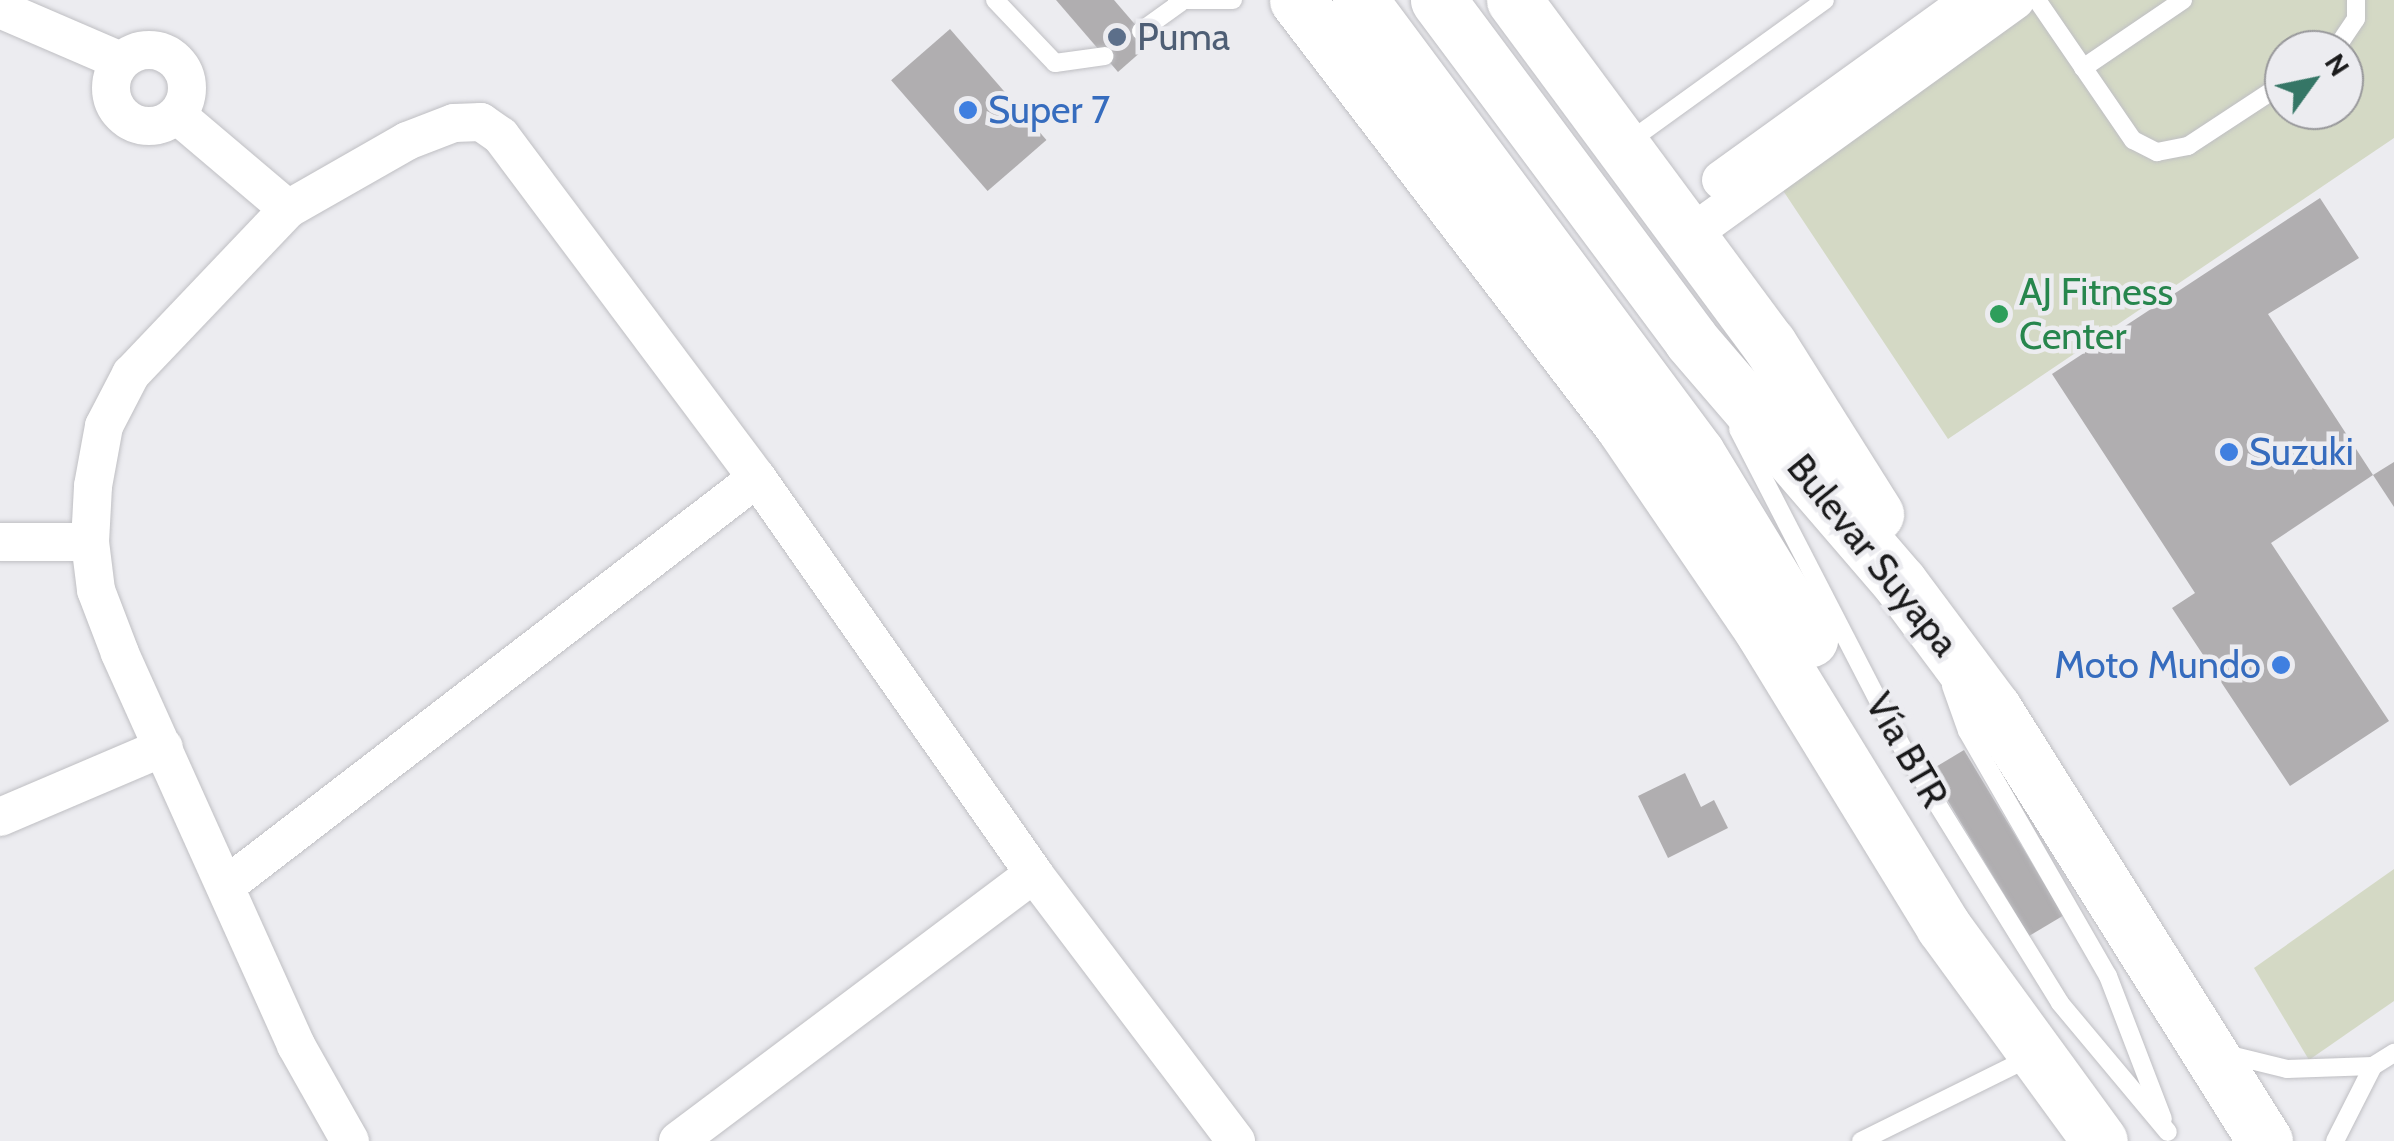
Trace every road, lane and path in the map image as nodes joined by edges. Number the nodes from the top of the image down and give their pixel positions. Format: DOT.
graph roads {
  1 [pos="995,0"];
  2 [pos="1234,0"];
  3 [pos="1296,0"];
  4 [pos="1360,0"];
  5 [pos="1438,0"];
  6 [pos="1514,0"];
  7 [pos="1825,0"];
  8 [pos="1970,0"];
  9 [pos="2016,0"];
  10 [pos="2037,0"];
  11 [pos="2182,0"];
  12 [pos="2356,0"];
  13 [pos="1179,2"];
  14 [pos="0,10"];
  15 [pos="2349,30"];
  16 [pos="1141,31"];
  17 [pos="1105,56"];
  18 [pos="121,61"];
  19 [pos="2084,68"];
  20 [pos="2264,96"];
  21 [pos="177,115"];
  22 [pos="1622,146"];
  23 [pos="288,209"];
  24 [pos="1680,226"];
  25 [pos="1692,340"];
  26 [pos="757,478"];
  27 [pos="0,542"];
  28 [pos="90,542"];
  29 [pos="1915,604"];
  30 [pos="164,747"];
  31 [pos="0,817"];
  32 [pos="1034,874"];
  33 [pos="227,885"];
  34 [pos="1944,926"];
  35 [pos="2210,1050"];
  36 [pos="2394,1053"];
  37 [pos="2015,1065"];
  38 [pos="2374,1066"];
  39 [pos="2171,1136"];
  40 [pos="350,1141"];
  41 [pos="678,1141"];
  42 [pos="1236,1141"];
  43 [pos="1862,1141"];
  44 [pos="2054,1141"];
  45 [pos="2104,1141"];
  46 [pos="2265,1141"];
  47 [pos="2335,1141"];
  1 -- 17 [label="lane"];
  2 -- 13 [label="lane"];
  3 -- 34 [label="main road"];
  4 -- 45 [label="main road"];
  5 -- 25 [label="main road, Bulevar Suyapa"];
  6 -- 22 [label="main road"];
  7 -- 22 [label="lane"];
  8 -- 24 [label="street"];
  9 -- 24 [label="street"];
  10 -- 19 [label="lane"];
  11 -- 19 [label="lane"];
  12 -- 15 [label="lane"];
  13 -- 16 [label="lane"];
  14 -- 18 [label="street"];
  18 -- 21 [label="street"];
  18 -- 21 [label="street"];
  19 -- 20 [label="lane"];
  21 -- 23 [label="street"];
  22 -- 24 [label="main road"];
  23 -- 26 [label="street"];
  23 -- 28 [label="street"];
  24 -- 29 [label="main road"];
  25 -- 29 [label="main road, Bulevar Suyapa"];
  25 -- 39 [label="lane, Vía BTR"];
  26 -- 32 [label="street"];
  26 -- 33 [label="street"];
  27 -- 28 [label="street"];
  28 -- 30 [label="street"];
  29 -- 35 [label="main road, Bulevar Suyapa"];
  29 -- 39 [label="lane, Vía BTR"];
  30 -- 31 [label="street"];
  30 -- 33 [label="street"];
  32 -- 41 [label="street"];
  32 -- 42 [label="street"];
  33 -- 40 [label="street"];
  34 -- 37 [label="main road"];
  34 -- 45 [label="main road"];
  35 -- 38 [label="lane"];
  35 -- 46 [label="main road, Bulevar Suyapa"];
  36 -- 38 [label="lane"];
  37 -- 43 [label="lane"];
  37 -- 44 [label="main road"];
  38 -- 47 [label="lane"];
}
